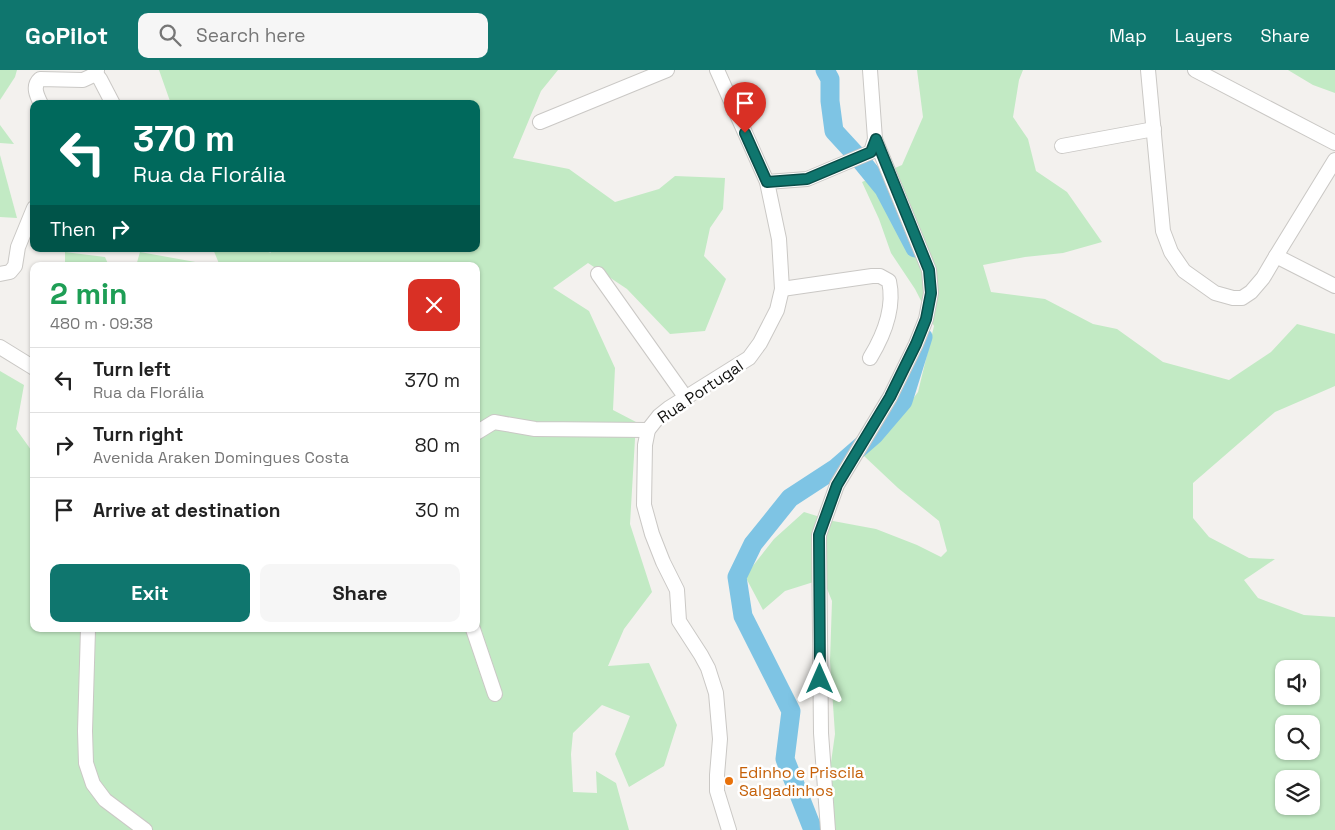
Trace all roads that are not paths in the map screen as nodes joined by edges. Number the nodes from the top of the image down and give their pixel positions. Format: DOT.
graph roads {
  1 [pos="667,70"];
  2 [pos="717,70"];
  3 [pos="870,70"];
  4 [pos="1148,70"];
  5 [pos="1195,70"];
  6 [pos="97,72"];
  7 [pos="39,100"];
  8 [pos="111,100"];
  9 [pos="540,122"];
  10 [pos="1154,129"];
  11 [pos="1335,143"];
  12 [pos="1062,146"];
  13 [pos="869,149"];
  14 [pos="1335,160"];
  15 [pos="767,182"];
  16 [pos="30,218"];
  17 [pos="1276,256"];
  18 [pos="0,274"];
  19 [pos="598,274"];
  20 [pos="1335,286"];
  21 [pos="782,289"];
  22 [pos="0,347"];
  23 [pos="870,358"];
  24 [pos="30,366"];
  25 [pos="686,398"];
  26 [pos="648,430"];
  27 [pos="480,431"];
  28 [pos="88,632"];
  29 [pos="474,632"];
  30 [pos="495,694"];
  31 [pos="146,830"];
  32 [pos="729,830"];
  33 [pos="828,830"];
  1 -- 9 [label="street"];
  2 -- 15 [label="street, Rua Portugal"];
  3 -- 13 [label="street"];
  4 -- 10 [label="street"];
  5 -- 11 [label="street"];
  6 -- 7 [label="street"];
  6 -- 8 [label="street"];
  10 -- 12 [label="street"];
  10 -- 17 [label="street"];
  13 -- 15 [label="street"];
  13 -- 33 [label="street"];
  14 -- 17 [label="street"];
  15 -- 21 [label="street, Rua Portugal"];
  16 -- 18 [label="street"];
  17 -- 20 [label="street"];
  19 -- 25 [label="street"];
  21 -- 23 [label="street"];
  21 -- 25 [label="street, Rua Portugal"];
  22 -- 24 [label="street"];
  25 -- 26 [label="street, Rua Portugal"];
  26 -- 27 [label="street"];
  26 -- 32 [label="street, Rua Portugal"];
  28 -- 31 [label="street"];
  29 -- 30 [label="street"];
}
